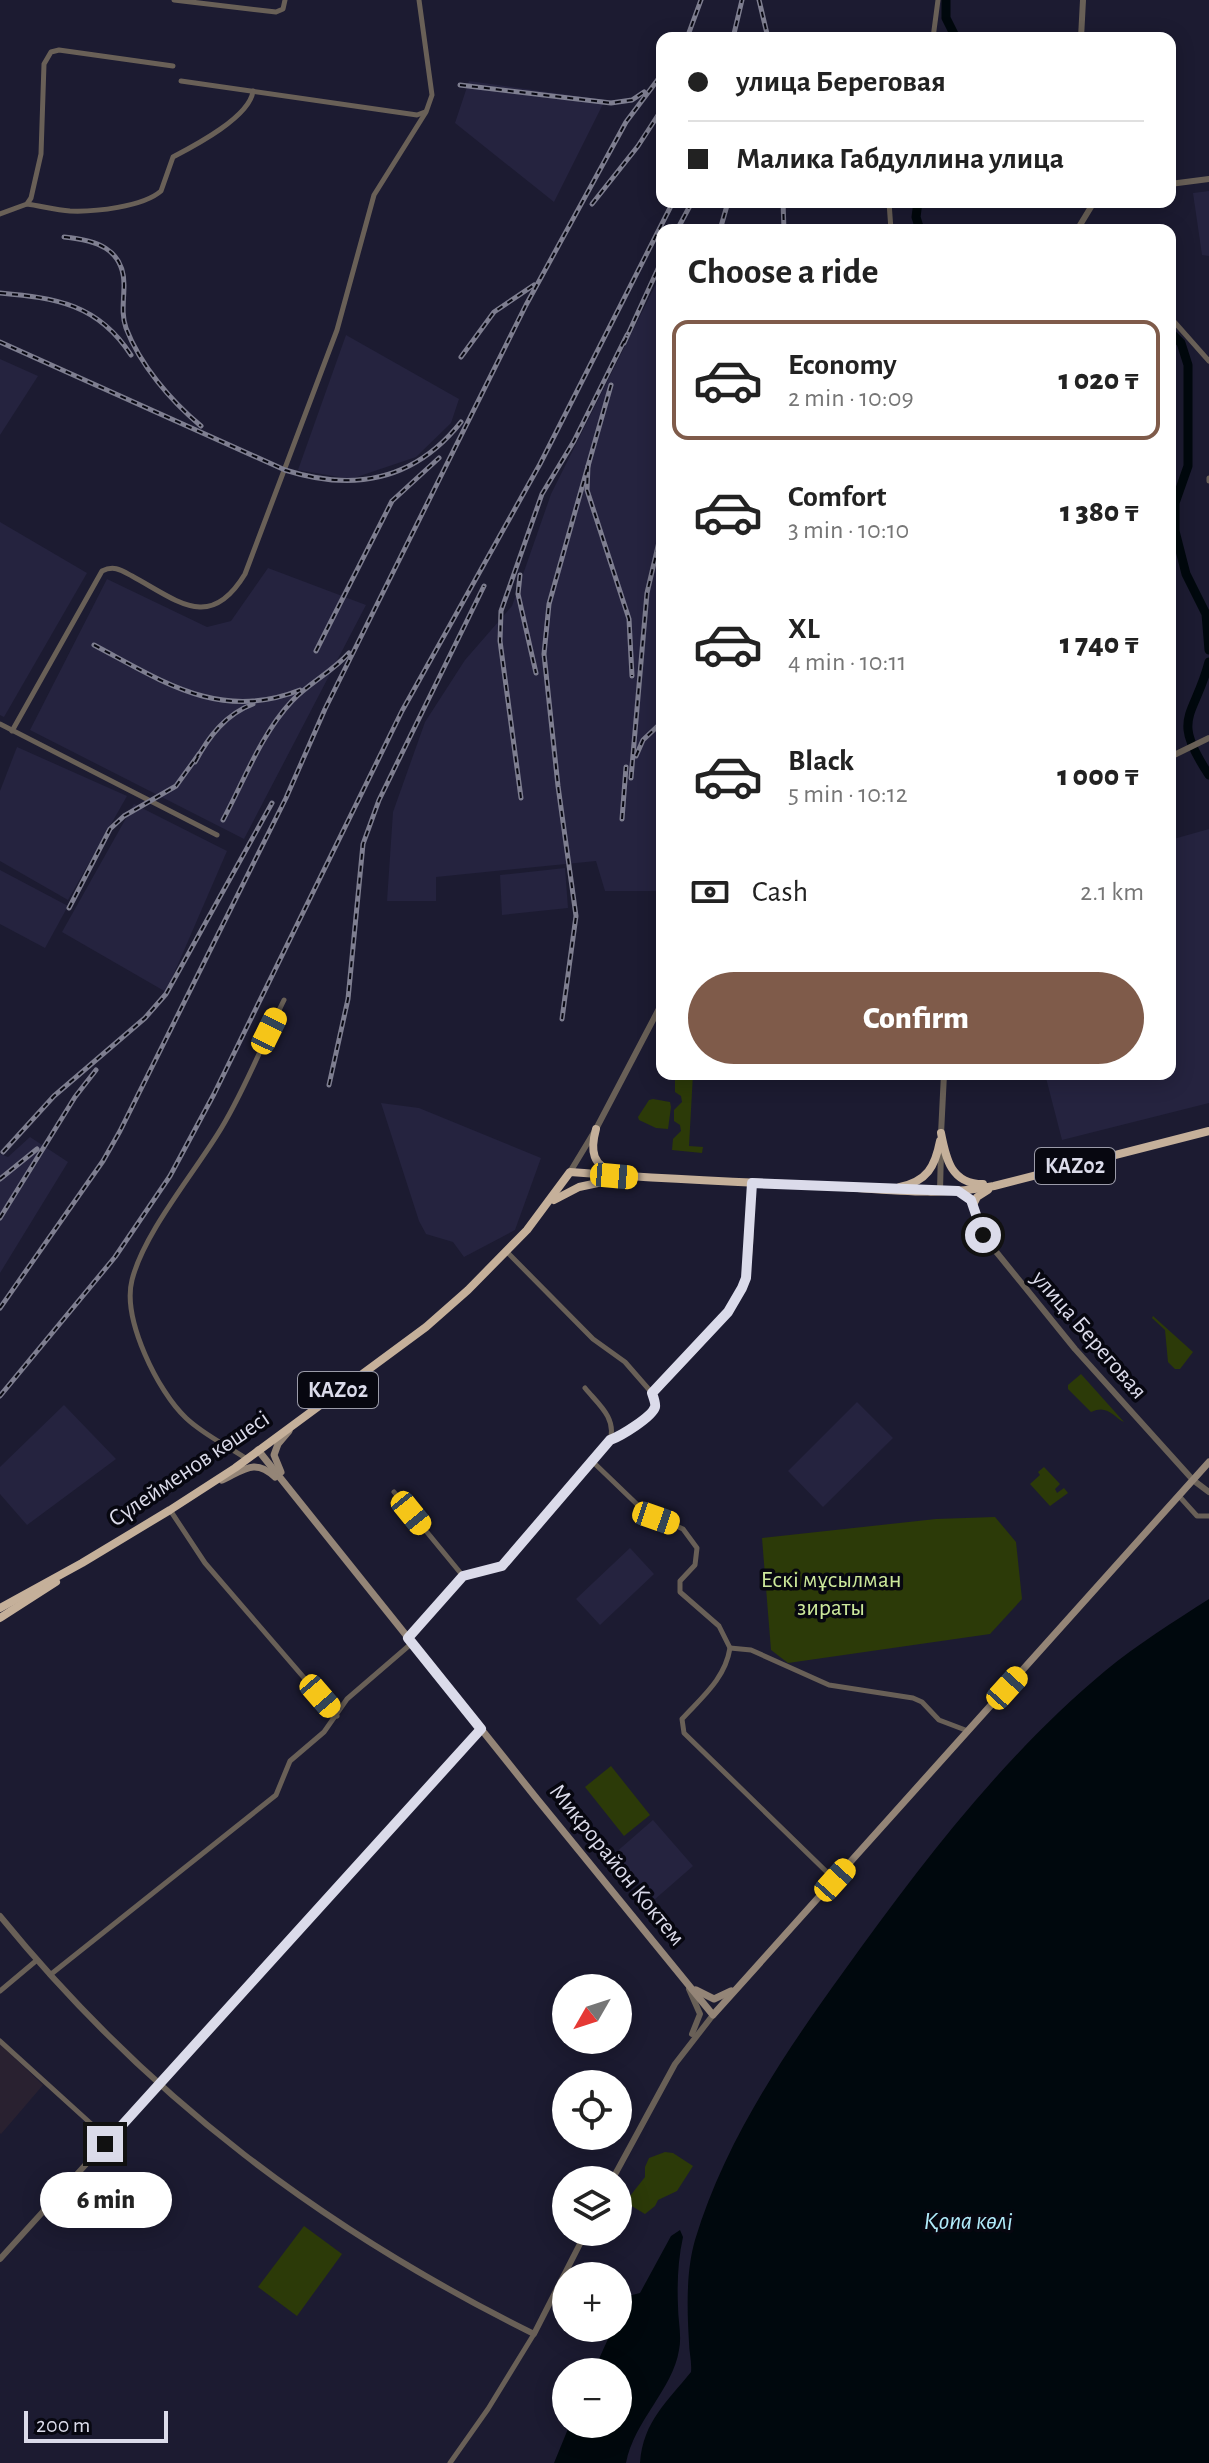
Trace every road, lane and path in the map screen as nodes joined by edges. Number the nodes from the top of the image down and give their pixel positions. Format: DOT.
graph roads {
  1 [pos="174,0"];
  2 [pos="285,0"];
  3 [pos="419,0"];
  4 [pos="938,0"];
  5 [pos="1083,0"];
  6 [pos="224,3"];
  7 [pos="934,32"];
  8 [pos="1081,32"];
  9 [pos="173,66"];
  10 [pos="181,81"];
  11 [pos="253,91"];
  12 [pos="426,112"];
  13 [pos="1209,179"];
  14 [pos="1176,183"];
  15 [pos="27,204"];
  16 [pos="0,214"];
  17 [pos="1176,324"];
  18 [pos="1209,361"];
  19 [pos="0,724"];
  20 [pos="12,731"];
  21 [pos="1208,738"];
  22 [pos="1176,754"];
  23 [pos="217,835"];
  24 [pos="284,1000"];
  25 [pos="656,1014"];
  26 [pos="944,1080"];
  27 [pos="596,1129"];
  28 [pos="1209,1131"];
  29 [pos="941,1133"];
  30 [pos="570,1172"];
  31 [pos="636,1178"];
  32 [pos="752,1183"];
  33 [pos="1004,1184"];
  34 [pos="940,1186"];
  35 [pos="884,1189"];
  36 [pos="953,1190"];
  37 [pos="973,1205"];
  38 [pos="534,1221"];
  39 [pos="507,1252"];
  40 [pos="585,1388"];
  41 [pos="652,1393"];
  42 [pos="300,1418"];
  43 [pos="610,1440"];
  44 [pos="258,1450"];
  45 [pos="247,1459"];
  46 [pos="592,1461"];
  47 [pos="1209,1462"];
  48 [pos="1193,1480"];
  49 [pos="204,1488"];
  50 [pos="394,1492"];
  51 [pos="1209,1492"];
  52 [pos="295,1495"];
  53 [pos="1179,1496"];
  54 [pos="170,1510"];
  55 [pos="1209,1516"];
  56 [pos="463,1576"];
  57 [pos="54,1581"];
  58 [pos="0,1608"];
  59 [pos="0,1618"];
  60 [pos="410,1640"];
  61 [pos="730,1648"];
  62 [pos="337,1716"];
  63 [pos="481,1729"];
  64 [pos="968,1732"];
  65 [pos="835,1880"];
  66 [pos="0,1916"];
  67 [pos="37,1960"];
  68 [pos="50,1975"];
  69 [pos="684,1979"];
  70 [pos="742,1982"];
  71 [pos="0,1991"];
  72 [pos="713,2015"];
  73 [pos="0,2041"];
  74 [pos="683,2052"];
  75 [pos="159,2085"];
  76 [pos="109,2140"];
  77 [pos="619,2166"];
  78 [pos="579,2246"];
  79 [pos="0,2259"];
  80 [pos="534,2334"];
  81 [pos="450,2463"];
  1 -- 6 [label="street"];
  2 -- 6 [label="street"];
  3 -- 12 [label="street"];
  4 -- 7 [label="street"];
  5 -- 8 [label="street"];
  9 -- 15 [label="street"];
  10 -- 11 [label="street"];
  11 -- 12 [label="street"];
  11 -- 15 [label="street"];
  12 -- 20 [label="street"];
  13 -- 14 [label="street"];
  15 -- 16 [label="street"];
  17 -- 18 [label="street"];
  19 -- 20 [label="street"];
  20 -- 23 [label="street"];
  21 -- 22 [label="street"];
  24 -- 45 [label="street"];
  25 -- 27 [label="street, Сүлейменов көшесі"];
  26 -- 29 [label="street"];
  27 -- 30 [label="street, Сүлейменов көшесі"];
  27 -- 31 [label="highway"];
  28 -- 33 [label="highway, KАZ02"];
  29 -- 33 [label="highway"];
  29 -- 34 [label="street"];
  29 -- 35 [label="highway"];
  30 -- 31 [label="highway, KАZ02"];
  30 -- 38 [label="highway, Сүлейменов көшесі / KАZ02"];
  31 -- 32 [label="highway, KАZ02"];
  31 -- 38 [label="highway, KАZ02"];
  32 -- 35 [label="highway, KАZ02"];
  32 -- 41 [label="street"];
  33 -- 36 [label="highway, KАZ02"];
  33 -- 37 [label="highway"];
  34 -- 35 [label="highway, KАZ02"];
  34 -- 36 [label="highway, KАZ02"];
  36 -- 37 [label="street"];
  37 -- 48 [label="street, улица Береговая"];
  38 -- 39 [label="highway, Сүлейменов көшесі / KАZ02"];
  39 -- 41 [label="street"];
  39 -- 42 [label="highway, Сүлейменов көшесі / KАZ02"];
  40 -- 43 [label="street"];
  41 -- 43 [label="street"];
  42 -- 44 [label="highway, Сүлейменов көшесі / KАZ02"];
  42 -- 52 [label="main road"];
  43 -- 46 [label="street"];
  44 -- 45 [label="highway, Сүлейменов көшесі / KАZ02"];
  44 -- 52 [label="main road"];
  45 -- 49 [label="highway, Сүлейменов көшесі / KАZ02"];
  46 -- 56 [label="street"];
  46 -- 61 [label="street"];
  47 -- 48 [label="main road"];
  48 -- 51 [label="street, улица Береговая"];
  48 -- 53 [label="main road"];
  49 -- 52 [label="main road"];
  49 -- 54 [label="highway, Сүлейменов көшесі / KАZ02"];
  50 -- 56 [label="street"];
  52 -- 60 [label="main road, Микрорайон Коктем"];
  53 -- 55 [label="street"];
  53 -- 64 [label="main road"];
  54 -- 57 [label="highway, Сүлейменов көшесі / KАZ02"];
  54 -- 62 [label="street"];
  56 -- 60 [label="street"];
  57 -- 58 [label="highway, KАZ02"];
  57 -- 59 [label="highway, KАZ02"];
  60 -- 62 [label="street"];
  60 -- 63 [label="main road, Микрорайон Коктем"];
  61 -- 64 [label="street"];
  61 -- 65 [label="street"];
  62 -- 68 [label="street"];
  63 -- 69 [label="main road, Микрорайон Коктем"];
  63 -- 75 [label="street"];
  64 -- 65 [label="main road"];
  65 -- 70 [label="main road"];
  66 -- 67 [label="street"];
  67 -- 68 [label="street"];
  67 -- 71 [label="street"];
  68 -- 75 [label="street"];
  69 -- 70 [label="main road, Микрорайон Коктем"];
  69 -- 72 [label="main road, Микрорайон Коктем"];
  69 -- 74 [label="street, Микрорайон Коктем"];
  70 -- 72 [label="main road"];
  72 -- 74 [label="street"];
  73 -- 76 [label="street"];
  74 -- 77 [label="street"];
  75 -- 76 [label="street"];
  75 -- 80 [label="street"];
  76 -- 79 [label="street"];
  78 -- 80 [label="street"];
  80 -- 81 [label="street"];
}
